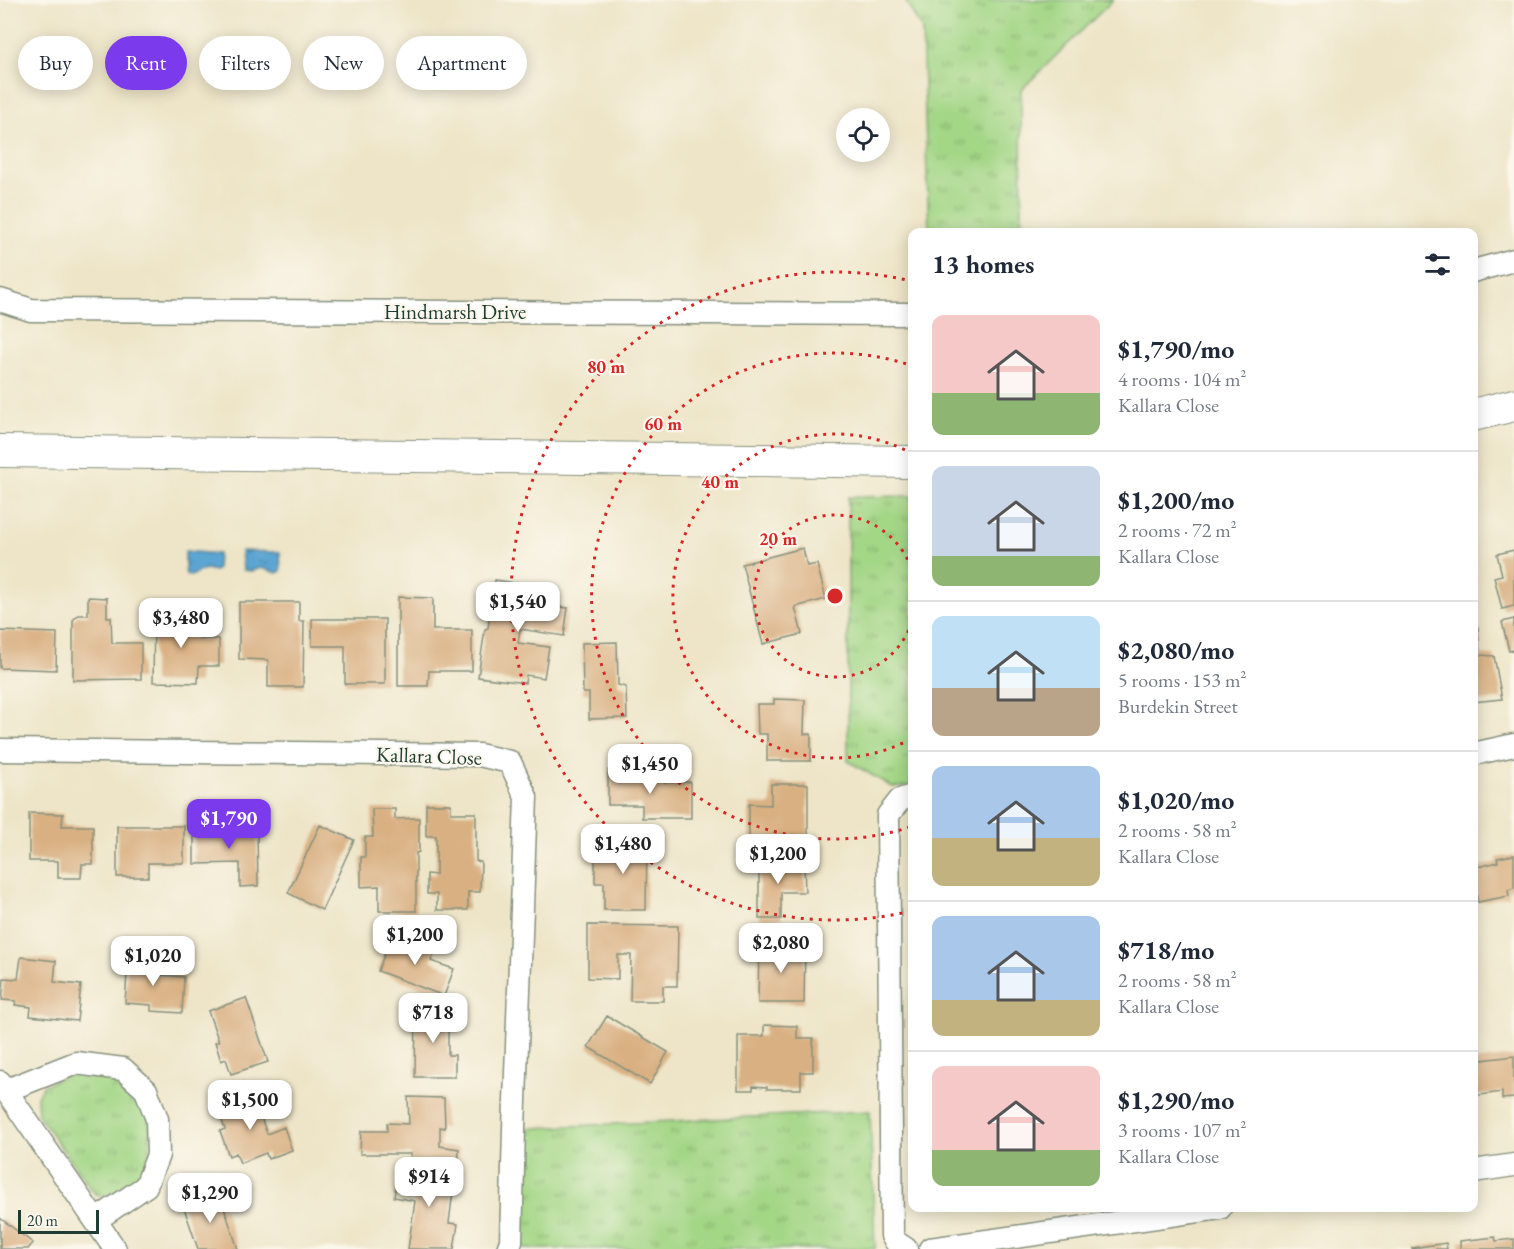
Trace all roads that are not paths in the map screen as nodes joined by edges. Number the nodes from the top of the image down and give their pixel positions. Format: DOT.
graph roads {
  1 [pos="1514,260"];
  2 [pos="1478,270"];
  3 [pos="0,300"];
  4 [pos="908,314"];
  5 [pos="1514,405"];
  6 [pos="1478,414"];
  7 [pos="0,451"];
  8 [pos="908,462"];
  9 [pos="1514,745"];
  10 [pos="0,750"];
  11 [pos="1478,753"];
  12 [pos="908,797"];
  13 [pos="3,1086"];
  14 [pos="1514,1166"];
  15 [pos="1478,1170"];
  16 [pos="1192,1212"];
  17 [pos="96,1220"];
  18 [pos="115,1249"];
  19 [pos="508,1249"];
  20 [pos="906,1249"];
  21 [pos="930,1249"];
  1 -- 2 [label="street"];
  3 -- 4 [label="street, Hindmarsh Drive"];
  5 -- 6 [label="main road"];
  7 -- 8 [label="main road"];
  9 -- 11 [label="street"];
  10 -- 19 [label="street, Kallara Close"];
  12 -- 20 [label="street"];
  13 -- 17 [label="street"];
  13 -- 17 [label="street"];
  14 -- 15 [label="street"];
  16 -- 21 [label="street"];
  17 -- 18 [label="street"];
}
